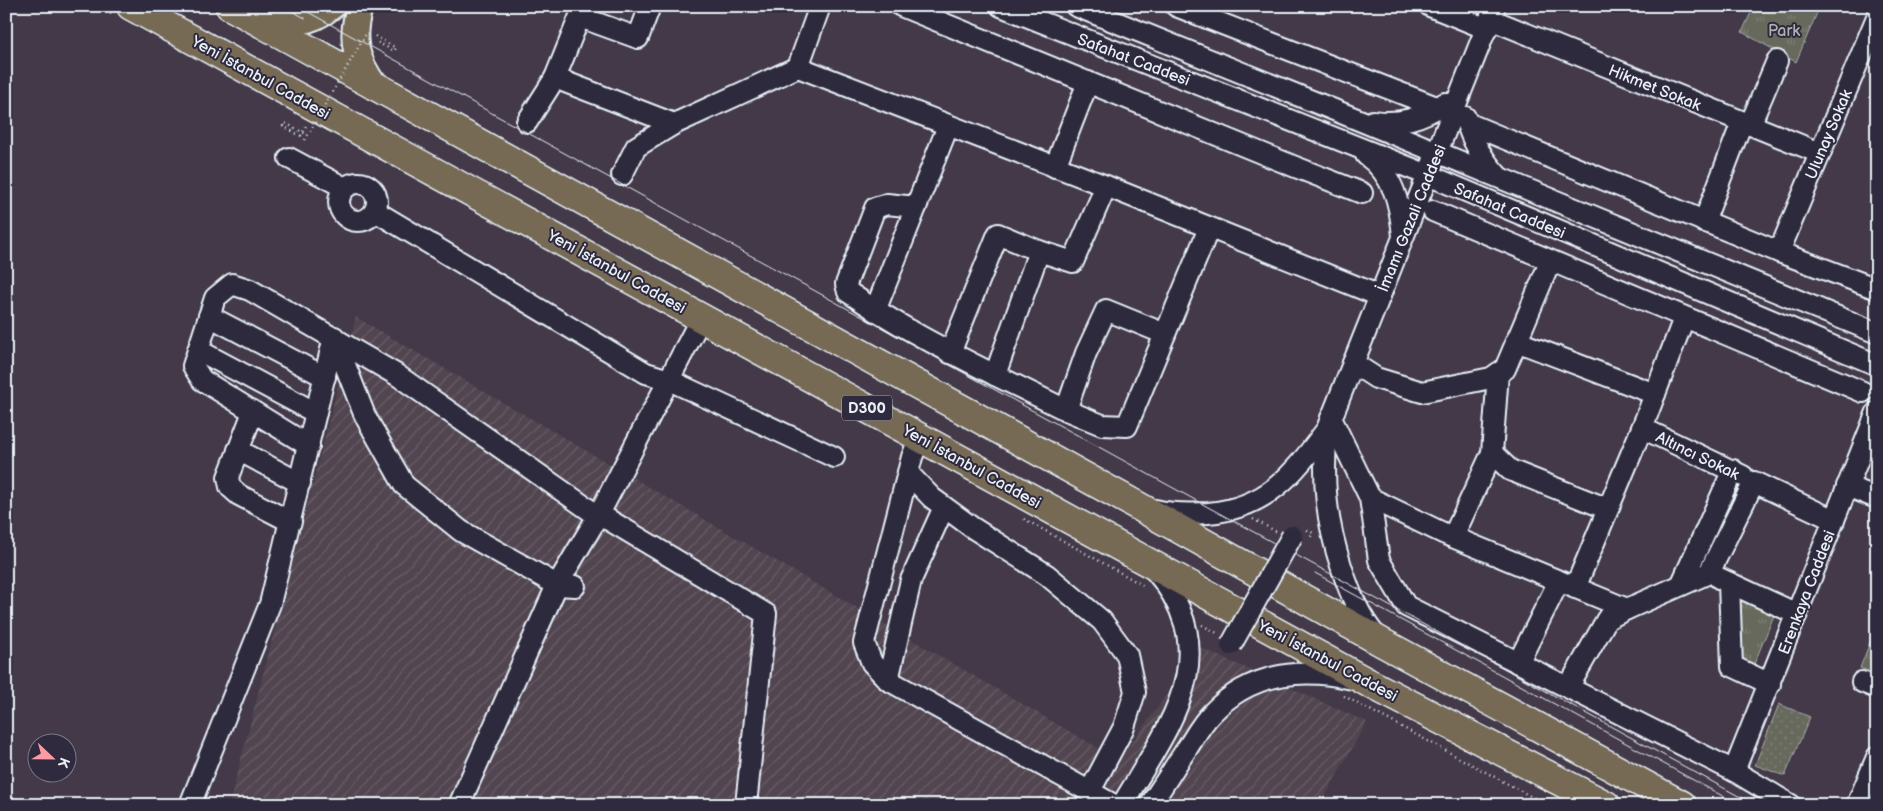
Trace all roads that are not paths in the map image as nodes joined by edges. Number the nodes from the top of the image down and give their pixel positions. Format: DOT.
graph roads {
  1 [pos="131,6"];
  2 [pos="230,6"];
  3 [pos="360,6"];
  4 [pos="650,6"];
  5 [pos="820,6"];
  6 [pos="901,6"];
  7 [pos="1001,6"];
  8 [pos="1076,6"];
  9 [pos="1176,6"];
  10 [pos="1430,6"];
  11 [pos="324,8"];
  12 [pos="582,12"];
  13 [pos="1877,17"];
  14 [pos="1491,18"];
  15 [pos="257,21"];
  16 [pos="1777,61"];
  17 [pos="798,67"];
  18 [pos="555,78"];
  19 [pos="1088,82"];
  20 [pos="375,87"];
  21 [pos="1462,90"];
  22 [pos="1438,108"];
  23 [pos="1359,120"];
  24 [pos="527,122"];
  25 [pos="1467,123"];
  26 [pos="674,124"];
  27 [pos="1746,124"];
  28 [pos="948,126"];
  29 [pos="1352,145"];
  30 [pos="1437,152"];
  31 [pos="1820,153"];
  32 [pos="290,158"];
  33 [pos="1055,167"];
  34 [pos="622,175"];
  35 [pos="1428,176"];
  36 [pos="1500,178"];
  37 [pos="1106,186"];
  38 [pos="345,188"];
  39 [pos="1362,193"];
  40 [pos="1490,201"];
  41 [pos="916,207"];
  42 [pos="375,211"];
  43 [pos="1433,211"];
  44 [pos="1704,222"];
  45 [pos="1209,228"];
  46 [pos="1403,238"];
  47 [pos="1039,251"];
  48 [pos="1779,252"];
  49 [pos="1550,262"];
  50 [pos="1877,290"];
  51 [pos="1380,296"];
  52 [pos="875,311"];
  53 [pos="209,316"];
  54 [pos="701,318"];
  55 [pos="1684,318"];
  56 [pos="1877,320"];
  57 [pos="1856,324"];
  58 [pos="1877,333"];
  59 [pos="1165,334"];
  60 [pos="334,337"];
  61 [pos="1516,341"];
  62 [pos="1829,345"];
  63 [pos="198,350"];
  64 [pos="950,353"];
  65 [pos="1353,363"];
  66 [pos="1877,365"];
  67 [pos="1498,373"];
  68 [pos="996,375"];
  69 [pos="324,377"];
  70 [pos="669,380"];
  71 [pos="1864,392"];
  72 [pos="1655,394"];
  73 [pos="1066,410"];
  74 [pos="1877,411"];
  75 [pos="253,412"];
  76 [pos="316,413"];
  77 [pos="1329,424"];
  78 [pos="1642,428"];
  79 [pos="920,437"];
  80 [pos="308,446"];
  81 [pos="238,450"];
  82 [pos="1492,453"];
  83 [pos="834,457"];
  84 [pos="1733,470"];
  85 [pos="908,473"];
  86 [pos="1754,482"];
  87 [pos="300,483"];
  88 [pos="1847,486"];
  89 [pos="1370,498"];
  90 [pos="1877,498"];
  91 [pos="944,506"];
  92 [pos="1138,506"];
  93 [pos="1608,509"];
  94 [pos="598,516"];
  95 [pos="1834,520"];
  96 [pos="291,522"];
  97 [pos="1291,538"];
  98 [pos="1453,538"];
  99 [pos="1147,561"];
  100 [pos="1709,573"];
  101 [pos="1729,583"];
  102 [pos="1567,585"];
  103 [pos="1681,585"];
  104 [pos="566,586"];
  105 [pos="1627,609"];
  106 [pos="1797,614"];
  107 [pos="1232,643"];
  108 [pos="1382,643"];
  109 [pos="1518,664"];
  110 [pos="888,680"];
  111 [pos="1367,682"];
  112 [pos="1770,684"];
  113 [pos="1569,686"];
  114 [pos="1877,757"];
  115 [pos="1734,771"];
  116 [pos="1090,792"];
  117 [pos="190,805"];
  118 [pos="460,805"];
  119 [pos="746,805"];
  120 [pos="1114,805"];
  121 [pos="1122,805"];
  122 [pos="1150,805"];
  123 [pos="1606,805"];
  124 [pos="1682,805"];
  125 [pos="1791,805"];
  126 [pos="1857,805"];
  1 -- 54 [label="highway, Yeni İstanbul Caddesi / D300"];
  2 -- 15 [label="highway, D300"];
  3 -- 20 [label="main road"];
  4 -- 12 [label="street"];
  5 -- 17 [label="street"];
  6 -- 19 [label="street"];
  7 -- 29 [label="street, Safahat Caddesi"];
  8 -- 23 [label="street, Safahat Caddesi"];
  9 -- 22 [label="street"];
  10 -- 14 [label="street, Hikmet Sokak"];
  11 -- 15 [label="main road"];
  12 -- 18 [label="street"];
  13 -- 31 [label="street, Ulunay Sokak"];
  14 -- 21 [label="street, İmamı Gazali Caddesi"];
  14 -- 27 [label="street, Hikmet Sokak"];
  15 -- 20 [label="highway, D300"];
  16 -- 27 [label="street"];
  17 -- 26 [label="street"];
  17 -- 28 [label="street"];
  18 -- 24 [label="street"];
  18 -- 26 [label="street"];
  19 -- 33 [label="street"];
  19 -- 39 [label="street"];
  20 -- 92 [label="highway, D300"];
  21 -- 22 [label="street"];
  21 -- 25 [label="street"];
  21 -- 30 [label="street, İmamı Gazali Caddesi"];
  22 -- 23 [label="street"];
  23 -- 30 [label="street, Safahat Caddesi"];
  25 -- 36 [label="street"];
  25 -- 44 [label="street"];
  26 -- 34 [label="street"];
  27 -- 31 [label="street, Hikmet Sokak"];
  27 -- 44 [label="street"];
  28 -- 33 [label="street"];
  28 -- 41 [label="street"];
  29 -- 35 [label="street, Safahat Caddesi"];
  29 -- 46 [label="street"];
  30 -- 35 [label="street, İmamı Gazali Caddesi"];
  30 -- 36 [label="street, Safahat Caddesi"];
  31 -- 48 [label="street, Ulunay Sokak"];
  32 -- 38 [label="street"];
  33 -- 37 [label="street"];
  35 -- 40 [label="street, Safahat Caddesi"];
  35 -- 46 [label="street, İmamı Gazali Caddesi"];
  36 -- 57 [label="street, Safahat Caddesi"];
  37 -- 45 [label="street"];
  37 -- 47 [label="street"];
  38 -- 42 [label="street"];
  38 -- 42 [label="street"];
  40 -- 43 [label="street"];
  40 -- 62 [label="street, Safahat Caddesi"];
  41 -- 52 [label="street"];
  41 -- 52 [label="street"];
  42 -- 70 [label="street"];
  43 -- 46 [label="street"];
  43 -- 49 [label="street"];
  44 -- 48 [label="street"];
  45 -- 51 [label="street"];
  45 -- 59 [label="street"];
  46 -- 51 [label="street, İmamı Gazali Caddesi"];
  47 -- 64 [label="street"];
  47 -- 68 [label="street"];
  48 -- 50 [label="street"];
  49 -- 55 [label="street"];
  49 -- 61 [label="street"];
  51 -- 65 [label="street, İmamı Gazali Caddesi"];
  52 -- 64 [label="street"];
  53 -- 60 [label="street"];
  53 -- 63 [label="street"];
  53 -- 69 [label="street"];
  54 -- 70 [label="street"];
  54 -- 79 [label="highway, Yeni İstanbul Caddesi / D300"];
  55 -- 71 [label="street"];
  55 -- 72 [label="street"];
  56 -- 57 [label="street"];
  57 -- 58 [label="street, Safahat Caddesi"];
  59 -- 73 [label="street"];
  59 -- 73 [label="street"];
  60 -- 69 [label="street"];
  60 -- 94 [label="street"];
  60 -- 104 [label="street"];
  61 -- 67 [label="street"];
  61 -- 72 [label="street"];
  62 -- 66 [label="street, Safahat Caddesi"];
  62 -- 71 [label="street"];
  63 -- 75 [label="street"];
  63 -- 76 [label="street"];
  64 -- 68 [label="street"];
  65 -- 67 [label="street"];
  65 -- 77 [label="street, İmamı Gazali Caddesi"];
  67 -- 82 [label="street"];
  68 -- 73 [label="street"];
  69 -- 76 [label="street"];
  70 -- 83 [label="street"];
  70 -- 94 [label="street"];
  71 -- 74 [label="street"];
  72 -- 78 [label="street"];
  74 -- 88 [label="street, Erenkaya Caddesi"];
  75 -- 80 [label="street"];
  75 -- 81 [label="street"];
  76 -- 80 [label="street"];
  77 -- 89 [label="street"];
  77 -- 92 [label="street"];
  77 -- 108 [label="street"];
  78 -- 84 [label="street, Altıncı Sokak"];
  78 -- 93 [label="street"];
  79 -- 85 [label="street"];
  79 -- 99 [label="highway, Yeni İstanbul Caddesi / D300"];
  80 -- 87 [label="street"];
  81 -- 87 [label="street"];
  81 -- 96 [label="street"];
  82 -- 93 [label="street"];
  82 -- 98 [label="street"];
  84 -- 86 [label="street, Altıncı Sokak"];
  84 -- 103 [label="street"];
  85 -- 91 [label="street"];
  85 -- 110 [label="street"];
  86 -- 95 [label="street, Altıncı Sokak"];
  86 -- 100 [label="street"];
  87 -- 96 [label="street"];
  88 -- 90 [label="street"];
  88 -- 95 [label="street, Erenkaya Caddesi"];
  89 -- 98 [label="street"];
  89 -- 109 [label="street"];
  91 -- 110 [label="street"];
  91 -- 116 [label="street"];
  92 -- 108 [label="highway"];
  93 -- 102 [label="street"];
  94 -- 104 [label="street"];
  94 -- 119 [label="street"];
  95 -- 106 [label="street, Erenkaya Caddesi"];
  96 -- 117 [label="street"];
  97 -- 107 [label="street, bridge"];
  98 -- 102 [label="street"];
  99 -- 111 [label="highway, Yeni İstanbul Caddesi / D300"];
  99 -- 121 [label="street"];
  100 -- 101 [label="street"];
  100 -- 103 [label="street"];
  101 -- 106 [label="street"];
  101 -- 112 [label="street"];
  102 -- 105 [label="street"];
  102 -- 109 [label="street"];
  103 -- 105 [label="street"];
  104 -- 118 [label="street"];
  105 -- 113 [label="street"];
  106 -- 112 [label="street, Erenkaya Caddesi"];
  108 -- 124 [label="highway"];
  109 -- 113 [label="street"];
  110 -- 116 [label="street"];
  111 -- 122 [label="street"];
  111 -- 123 [label="highway, Yeni İstanbul Caddesi / D300"];
  112 -- 115 [label="street, Erenkaya Caddesi"];
  113 -- 115 [label="street"];
  114 -- 126 [label="street"];
  115 -- 125 [label="street"];
  116 -- 120 [label="street"];
}
